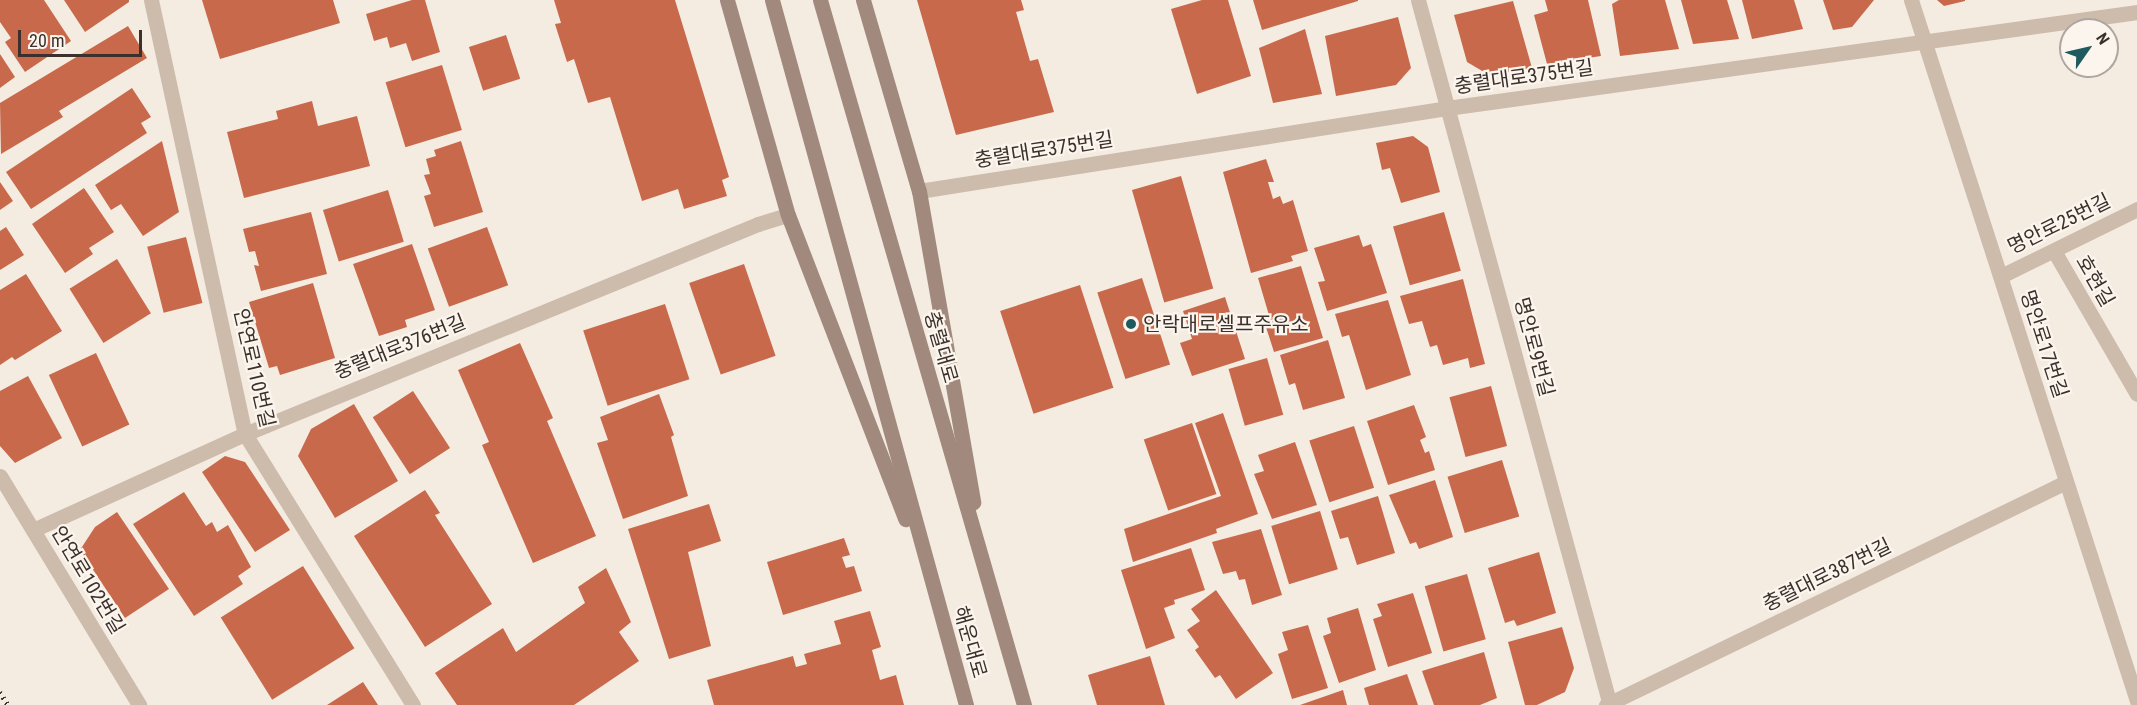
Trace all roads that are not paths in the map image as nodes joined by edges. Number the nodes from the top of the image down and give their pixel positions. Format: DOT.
graph roads {
  1 [pos="151,0"];
  2 [pos="727,0"];
  3 [pos="772,0"];
  4 [pos="820,0"];
  5 [pos="863,0"];
  6 [pos="1418,0"];
  7 [pos="1911,0"];
  8 [pos="2137,12"];
  9 [pos="1925,42"];
  10 [pos="1447,108"];
  11 [pos="919,191"];
  12 [pos="2137,209"];
  13 [pos="788,215"];
  14 [pos="2054,251"];
  15 [pos="2001,276"];
  16 [pos="2137,394"];
  17 [pos="245,434"];
  18 [pos="0,476"];
  19 [pos="2066,482"];
  20 [pos="33,530"];
  21 [pos="986,576"];
  22 [pos="933,590"];
  23 [pos="2137,701"];
  24 [pos="966,703"];
  25 [pos="1609,704"];
  26 [pos="140,705"];
  27 [pos="413,705"];
  28 [pos="1024,705"];
  1 -- 17 [label="street, 안연로110번길"];
  2 -- 13 [label="main road"];
  3 -- 22 [label="main road"];
  4 -- 21 [label="main road, 충렬대로"];
  5 -- 11 [label="main road"];
  6 -- 10 [label="street, 명안로9번길"];
  7 -- 9 [label="street, 명안로17번길"];
  8 -- 9 [label="street, 충렬대로375번길"];
  9 -- 10 [label="street, 충렬대로375번길"];
  9 -- 15 [label="street, 명안로17번길"];
  10 -- 11 [label="street, 충렬대로375번길"];
  10 -- 25 [label="street, 명안로9번길"];
  11 -- 21 [label="main road"];
  12 -- 14 [label="street, 명안로25번길"];
  13 -- 17 [label="street, 충렬대로376번길"];
  13 -- 22 [label="main road"];
  14 -- 15 [label="street, 명안로25번길"];
  14 -- 16 [label="street, 호현길"];
  15 -- 19 [label="street, 명안로17번길"];
  17 -- 20 [label="street, 충렬대로376번길"];
  17 -- 27 [label="street, 안연로110번길"];
  18 -- 20 [label="street, 안연로102번길"];
  19 -- 23 [label="street, 명안로17번길"];
  19 -- 25 [label="street, 충렬대로387번길"];
  20 -- 26 [label="street, 안연로102번길"];
  21 -- 28 [label="main road, 충렬대로"];
  22 -- 24 [label="main road, 해운대로"];
}
